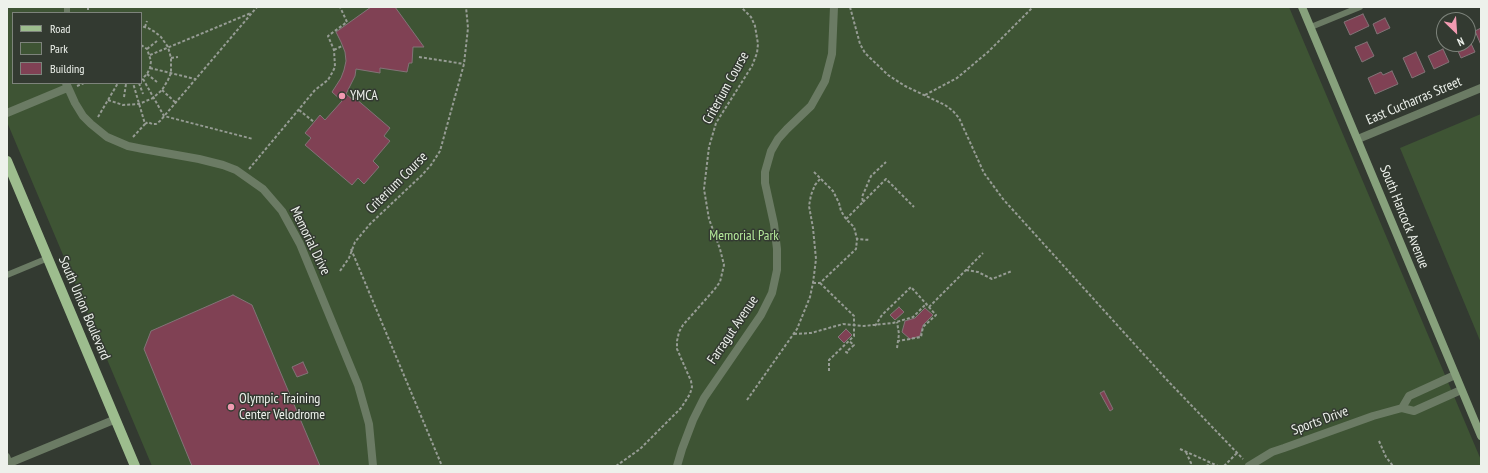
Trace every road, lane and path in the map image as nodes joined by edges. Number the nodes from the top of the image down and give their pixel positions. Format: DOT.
graph roads {
  1 [pos="256,7"];
  2 [pos="340,7"];
  3 [pos="466,7"];
  4 [pos="741,7"];
  5 [pos="834,7"];
  6 [pos="850,7"];
  7 [pos="1033,7"];
  8 [pos="1302,7"];
  9 [pos="1360,7"];
  10 [pos="252,12"];
  11 [pos="147,21"];
  12 [pos="142,26"];
  13 [pos="145,27"];
  14 [pos="1310,27"];
  15 [pos="157,40"];
  16 [pos="142,46"];
  17 [pos="342,46"];
  18 [pos="168,47"];
  19 [pos="147,49"];
  20 [pos="334,50"];
  21 [pos="150,55"];
  22 [pos="178,57"];
  23 [pos="419,57"];
  24 [pos="171,58"];
  25 [pos="464,64"];
  26 [pos="150,68"];
  27 [pos="171,73"];
  28 [pos="147,74"];
  29 [pos="195,79"];
  30 [pos="142,80"];
  31 [pos="157,82"];
  32 [pos="82,84"];
  33 [pos="117,84"];
  34 [pos="125,84"];
  35 [pos="134,84"];
  36 [pos="139,84"];
  37 [pos="66,86"];
  38 [pos="77,86"];
  39 [pos="1481,88"];
  40 [pos="162,90"];
  41 [pos="80,92"];
  42 [pos="143,94"];
  43 [pos="925,95"];
  44 [pos="124,97"];
  45 [pos="153,98"];
  46 [pos="108,100"];
  47 [pos="175,102"];
  48 [pos="139,104"];
  49 [pos="299,110"];
  50 [pos="7,113"];
  51 [pos="94,113"];
  52 [pos="164,116"];
  53 [pos="98,117"];
  54 [pos="102,121"];
  55 [pos="314,122"];
  56 [pos="145,124"];
  57 [pos="130,136"];
  58 [pos="253,139"];
  59 [pos="1358,139"];
  60 [pos="7,161"];
  61 [pos="886,162"];
  62 [pos="814,172"];
  63 [pos="244,175"];
  64 [pos="820,179"];
  65 [pos="863,202"];
  66 [pos="914,207"];
  67 [pos="846,219"];
  68 [pos="857,239"];
  69 [pos="870,240"];
  70 [pos="351,249"];
  71 [pos="983,253"];
  72 [pos="48,258"];
  73 [pos="966,270"];
  74 [pos="1012,270"];
  75 [pos="340,271"];
  76 [pos="7,275"];
  77 [pos="813,283"];
  78 [pos="820,283"];
  79 [pos="927,303"];
  80 [pos="929,307"];
  81 [pos="897,321"];
  82 [pos="854,325"];
  83 [pos="875,326"];
  84 [pos="794,334"];
  85 [pos="849,340"];
  86 [pos="898,341"];
  87 [pos="897,348"];
  88 [pos="848,353"];
  89 [pos="828,372"];
  90 [pos="1455,375"];
  91 [pos="1461,390"];
  92 [pos="747,400"];
  93 [pos="1402,408"];
  94 [pos="116,419"];
  95 [pos="1481,436"];
  96 [pos="1379,441"];
  97 [pos="1180,449"];
  98 [pos="1185,451"];
  99 [pos="1237,453"];
  100 [pos="9,462"];
  101 [pos="1212,464"];
  102 [pos="134,466"];
  103 [pos="373,466"];
  104 [pos="442,466"];
  105 [pos="616,466"];
  106 [pos="677,466"];
  107 [pos="1190,466"];
  108 [pos="1206,466"];
  109 [pos="1218,466"];
  110 [pos="1224,466"];
  111 [pos="1250,466"];
  112 [pos="1393,466"];
  1 -- 10 [label="path"];
  2 -- 20 [label="path"];
  3 -- 25 [label="path, Criterium Course"];
  4 -- 105 [label="path, Criterium Course"];
  5 -- 106 [label="street, Farragut Avenue"];
  6 -- 43 [label="path"];
  7 -- 43 [label="path"];
  8 -- 14 [label="main road, South Hancock Avenue"];
  9 -- 14 [label="lane"];
  10 -- 18 [label="path"];
  10 -- 29 [label="path"];
  11 -- 13 [label="path"];
  12 -- 13 [label="path"];
  13 -- 18 [label="path"];
  14 -- 59 [label="main road, South Hancock Avenue"];
  15 -- 19 [label="path"];
  16 -- 19 [label="path"];
  17 -- 20 [label="path"];
  18 -- 21 [label="path"];
  18 -- 24 [label="path"];
  19 -- 21 [label="path"];
  20 -- 49 [label="path"];
  21 -- 26 [label="path"];
  22 -- 24 [label="path"];
  23 -- 25 [label="path"];
  24 -- 27 [label="path"];
  25 -- 70 [label="path, Criterium Course"];
  26 -- 27 [label="path"];
  26 -- 28 [label="path"];
  27 -- 29 [label="path"];
  27 -- 40 [label="path"];
  28 -- 30 [label="path"];
  28 -- 31 [label="path"];
  29 -- 47 [label="path"];
  30 -- 45 [label="path"];
  32 -- 38 [label="path"];
  33 -- 46 [label="path"];
  34 -- 44 [label="path"];
  35 -- 48 [label="path"];
  36 -- 42 [label="path"];
  37 -- 50 [label="street"];
  37 -- 63 [label="street, Memorial Drive"];
  38 -- 41 [label="path"];
  39 -- 59 [label="street, East Cucharras Street"];
  40 -- 45 [label="path"];
  40 -- 47 [label="path"];
  43 -- 99 [label="path"];
  45 -- 48 [label="path"];
  45 -- 52 [label="path"];
  46 -- 48 [label="path"];
  46 -- 53 [label="path"];
  47 -- 52 [label="path"];
  48 -- 56 [label="path"];
  49 -- 55 [label="path"];
  49 -- 63 [label="path"];
  51 -- 53 [label="path"];
  52 -- 56 [label="path"];
  52 -- 58 [label="path"];
  53 -- 54 [label="path"];
  56 -- 57 [label="path"];
  59 -- 90 [label="main road, South Hancock Avenue"];
  60 -- 72 [label="main road, South Union Boulevard"];
  61 -- 65 [label="path"];
  62 -- 64 [label="path"];
  63 -- 103 [label="street, Memorial Drive"];
  64 -- 67 [label="path"];
  64 -- 77 [label="path"];
  65 -- 66 [label="path"];
  65 -- 67 [label="path"];
  67 -- 68 [label="path"];
  68 -- 69 [label="path"];
  68 -- 78 [label="path"];
  70 -- 75 [label="path, Criterium Course"];
  70 -- 104 [label="path"];
  71 -- 73 [label="path"];
  72 -- 76 [label="lane"];
  72 -- 94 [label="main road, South Union Boulevard"];
  73 -- 74 [label="path"];
  73 -- 80 [label="path"];
  77 -- 78 [label="path"];
  77 -- 84 [label="path"];
  78 -- 82 [label="path"];
  79 -- 80 [label="path"];
  79 -- 81 [label="path"];
  79 -- 83 [label="path"];
  80 -- 86 [label="path"];
  81 -- 83 [label="path"];
  81 -- 86 [label="path"];
  82 -- 83 [label="path"];
  82 -- 84 [label="path"];
  82 -- 85 [label="path"];
  84 -- 92 [label="path"];
  85 -- 88 [label="path"];
  85 -- 89 [label="path"];
  86 -- 87 [label="path"];
  90 -- 91 [label="main road, South Hancock Avenue"];
  90 -- 93 [label="street"];
  91 -- 93 [label="street, Sports Drive"];
  91 -- 95 [label="main road, South Hancock Avenue"];
  93 -- 111 [label="street, Sports Drive"];
  94 -- 100 [label="street"];
  94 -- 102 [label="main road, South Union Boulevard"];
  96 -- 112 [label="path"];
  97 -- 98 [label="path"];
  98 -- 101 [label="path"];
  98 -- 107 [label="path"];
  99 -- 110 [label="path"];
  99 -- 111 [label="path"];
  101 -- 108 [label="path"];
  101 -- 109 [label="path"];
}
